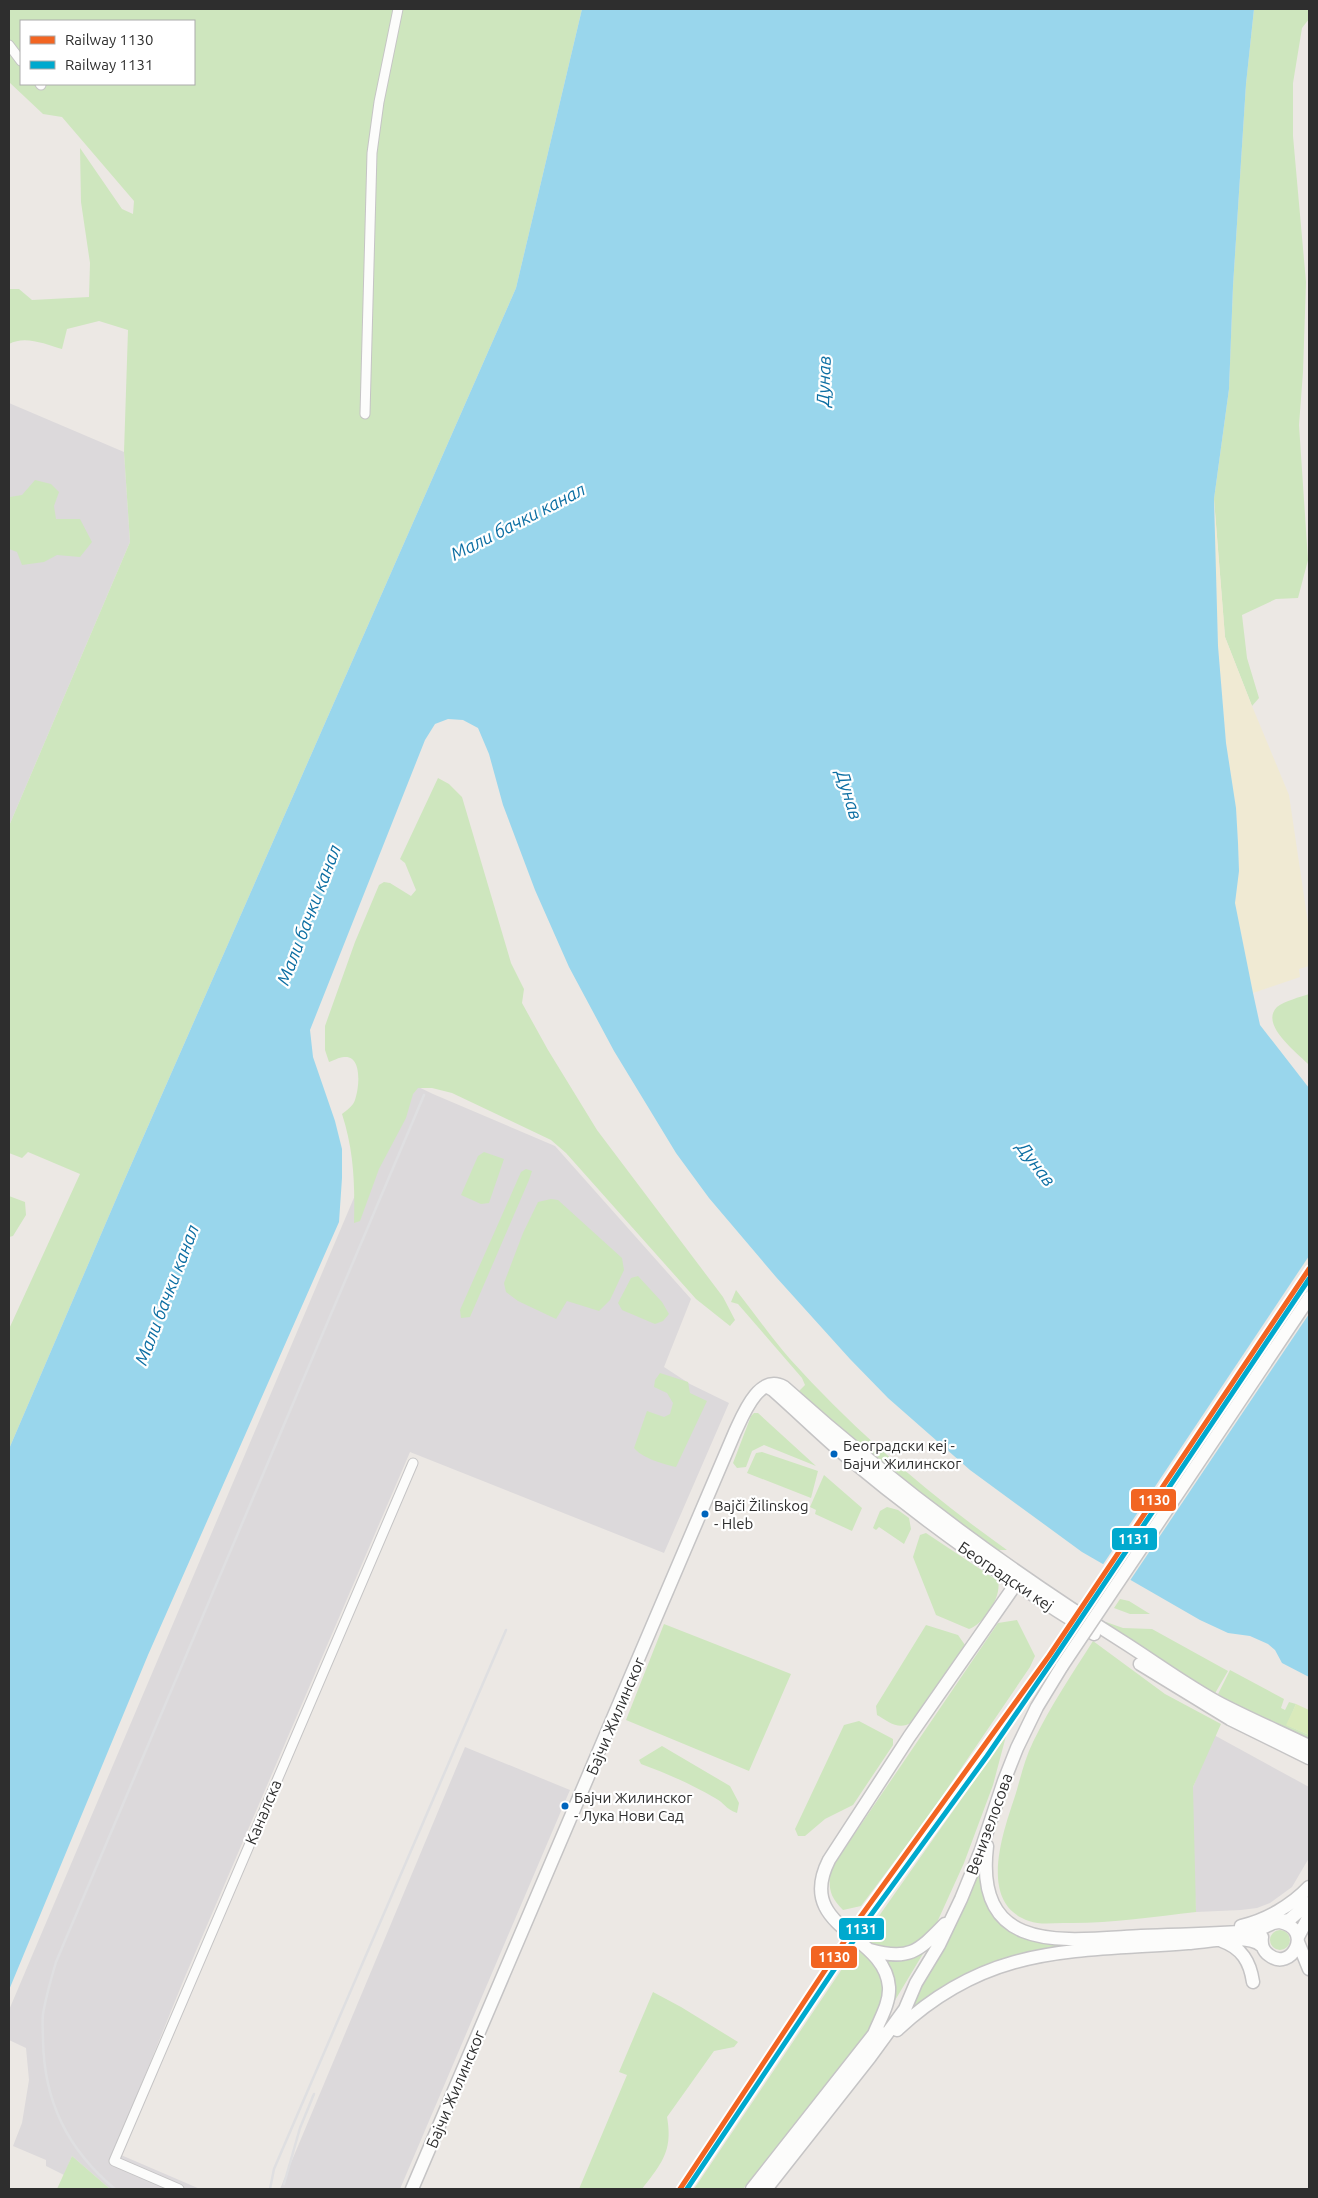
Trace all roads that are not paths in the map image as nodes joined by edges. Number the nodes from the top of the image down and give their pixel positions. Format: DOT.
graph roads {
  1 [pos="398,9"];
  2 [pos="9,45"];
  3 [pos="20,59"];
  4 [pos="365,414"];
  5 [pos="1309,1298"];
  6 [pos="766,1386"];
  7 [pos="413,1463"];
  8 [pos="1018,1580"];
  9 [pos="1309,1746"];
  10 [pos="1309,1758"];
  11 [pos="990,1823"];
  12 [pos="1309,1887"];
  13 [pos="1309,1903"];
  14 [pos="1309,1916"];
  15 [pos="952,1917"];
  16 [pos="1274,1924"];
  17 [pos="1202,1933"];
  18 [pos="1298,1939"];
  19 [pos="1220,1940"];
  20 [pos="1262,1946"];
  21 [pos="867,1949"];
  22 [pos="1287,1958"];
  23 [pos="1309,1969"];
  24 [pos="1309,1974"];
  25 [pos="1253,1982"];
  26 [pos="916,1983"];
  27 [pos="874,2034"];
  28 [pos="877,2049"];
  29 [pos="179,2189"];
  30 [pos="412,2189"];
  31 [pos="752,2189"];
  32 [pos="766,2189"];
  1 -- 4 [label="street"];
  2 -- 3 [label="street"];
  5 -- 11 [label="main road, Венизелосова, bridge"];
  6 -- 8 [label="main road, Београдски кеј"];
  6 -- 30 [label="main road, Бајчи Жилинског"];
  7 -- 29 [label="street, Каналска"];
  8 -- 9 [label="main road, Београдски кеј"];
  8 -- 10 [label="main road, Београдски кеј"];
  8 -- 21 [label="main road"];
  11 -- 15 [label="main road, Венизелосова"];
  11 -- 17 [label="main road"];
  12 -- 17 [label="main road"];
  13 -- 16 [label="main road"];
  14 -- 18 [label="main road"];
  15 -- 21 [label="main road"];
  15 -- 26 [label="main road, Венизелосова"];
  16 -- 17 [label="main road"];
  16 -- 18 [label="main road"];
  16 -- 20 [label="main road"];
  18 -- 22 [label="main road"];
  18 -- 23 [label="main road"];
  19 -- 20 [label="main road"];
  19 -- 25 [label="main road"];
  19 -- 28 [label="main road"];
  20 -- 22 [label="main road"];
  21 -- 27 [label="main road"];
  22 -- 24 [label="main road"];
  26 -- 27 [label="main road, Венизелосова"];
  26 -- 28 [label="main road, Венизелосова"];
  27 -- 31 [label="main road, Венизелосова"];
  28 -- 32 [label="main road, Венизелосова"];
}
